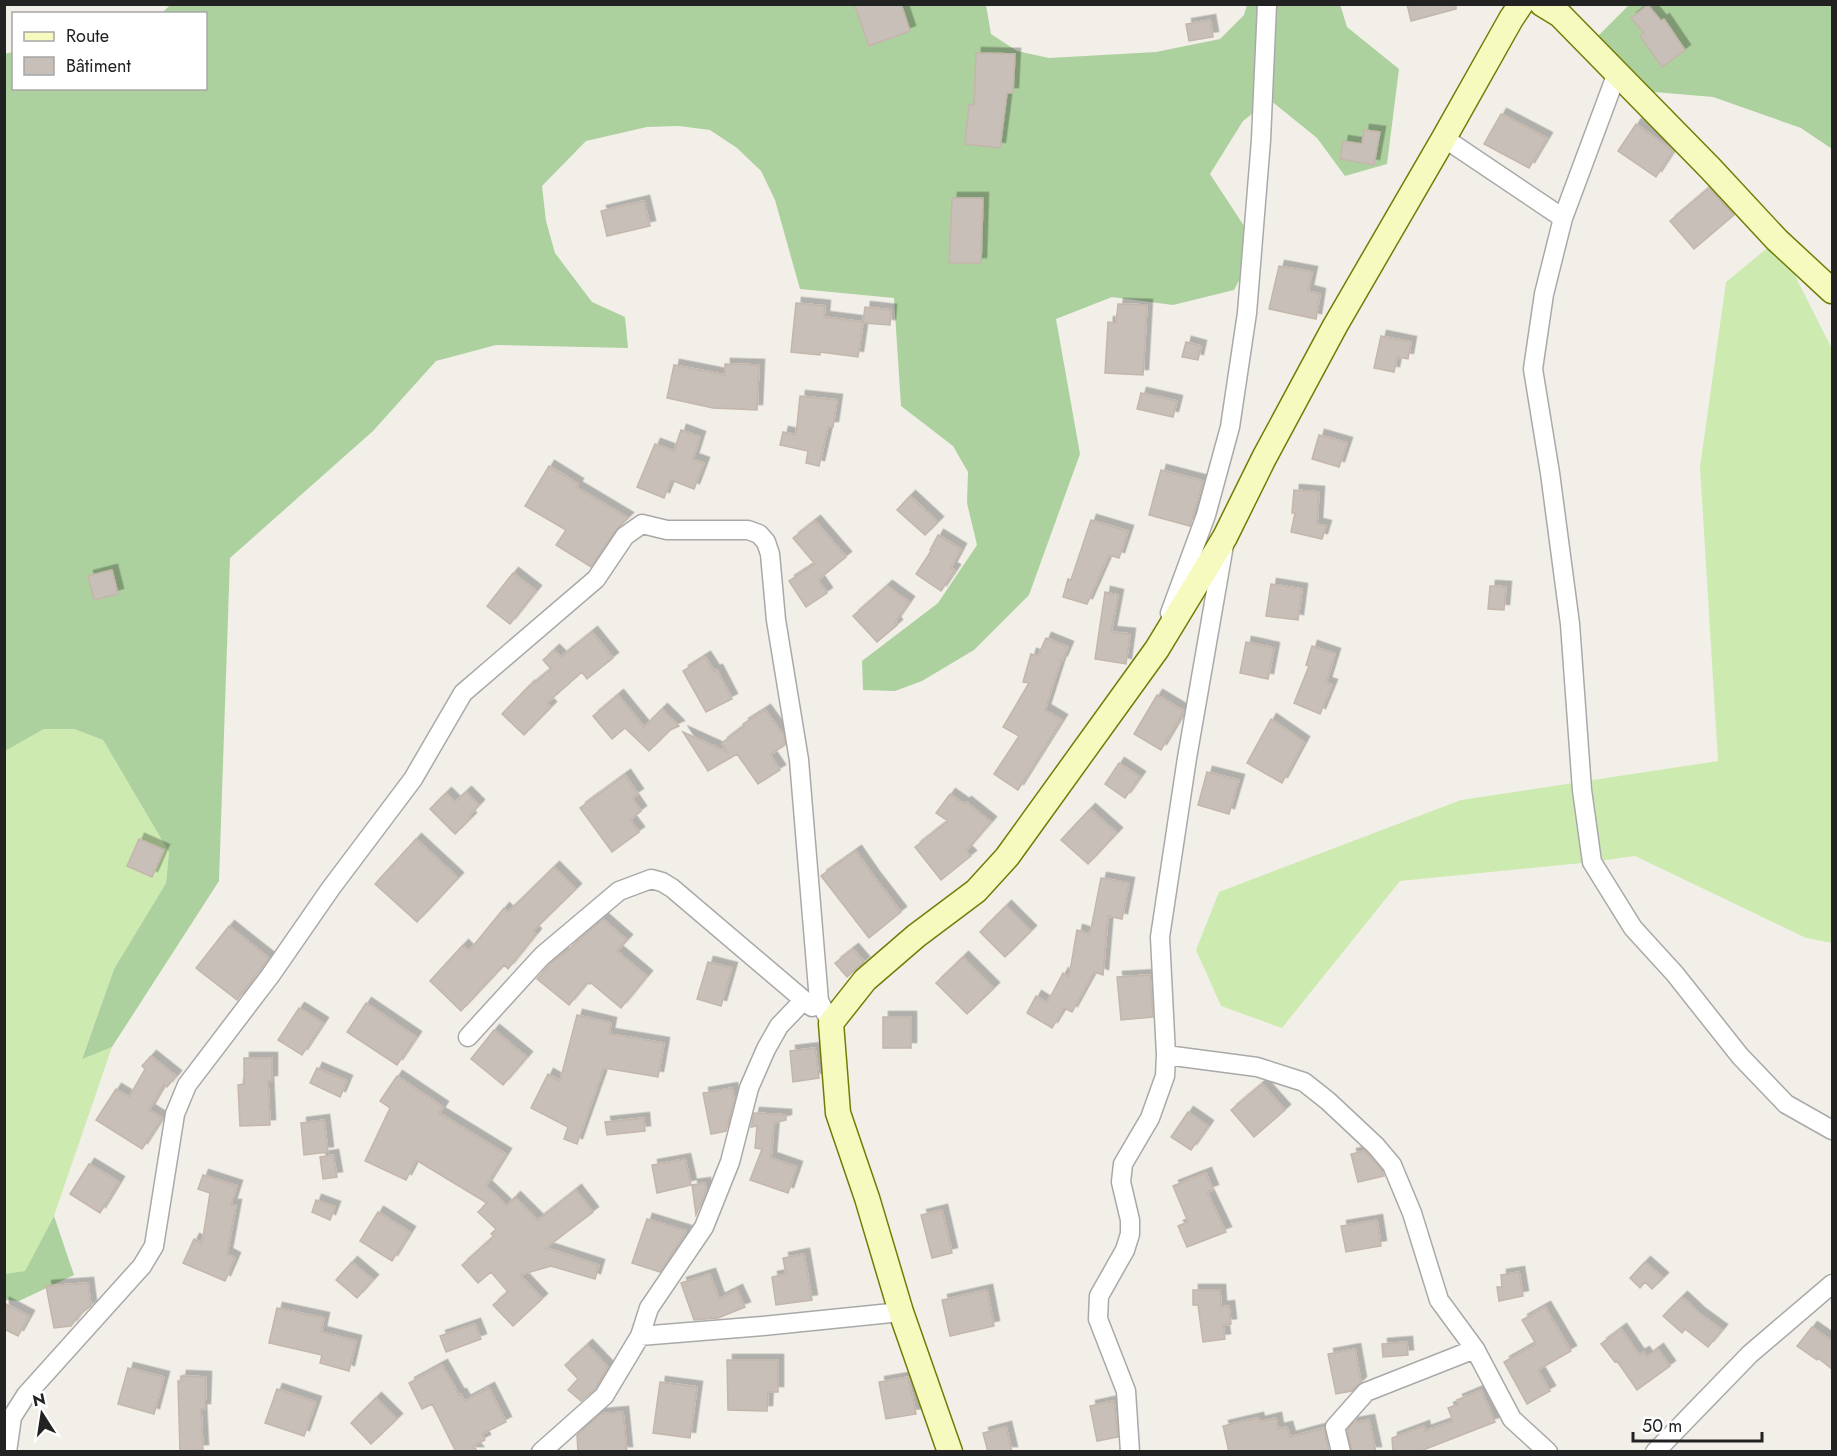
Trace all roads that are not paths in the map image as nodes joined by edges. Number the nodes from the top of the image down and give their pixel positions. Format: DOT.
graph roads {
  1 [pos="1267,4"];
  2 [pos="1521,4"];
  3 [pos="1542,4"];
  4 [pos="1617,73"];
  5 [pos="1444,138"];
  6 [pos="1563,218"];
  7 [pos="1833,291"];
  8 [pos="1226,537"];
  9 [pos="1157,649"];
  10 [pos="803,1001"];
  11 [pos="831,1023"];
  12 [pos="468,1037"];
  13 [pos="1166,1055"];
  14 [pos="1833,1130"];
  15 [pos="1833,1284"];
  16 [pos="901,1312"];
  17 [pos="640,1336"];
  18 [pos="1475,1349"];
  19 [pos="7,1452"];
  20 [pos="541,1452"];
  21 [pos="950,1452"];
  22 [pos="1130,1452"];
  23 [pos="1341,1452"];
  24 [pos="1548,1452"];
  25 [pos="1655,1452"];
  1 -- 9 [label="street"];
  2 -- 5 [label="main road"];
  3 -- 4 [label="main road"];
  4 -- 6 [label="street"];
  4 -- 7 [label="main road"];
  5 -- 6 [label="street"];
  5 -- 8 [label="main road"];
  6 -- 14 [label="street"];
  8 -- 9 [label="main road"];
  8 -- 13 [label="street"];
  9 -- 11 [label="main road"];
  10 -- 11 [label="street"];
  10 -- 12 [label="street"];
  10 -- 17 [label="street"];
  11 -- 16 [label="main road"];
  11 -- 19 [label="street"];
  13 -- 18 [label="street"];
  13 -- 22 [label="street"];
  15 -- 25 [label="street"];
  16 -- 17 [label="street"];
  16 -- 21 [label="main road"];
  17 -- 20 [label="street"];
  18 -- 23 [label="street"];
  18 -- 24 [label="street"];
}
